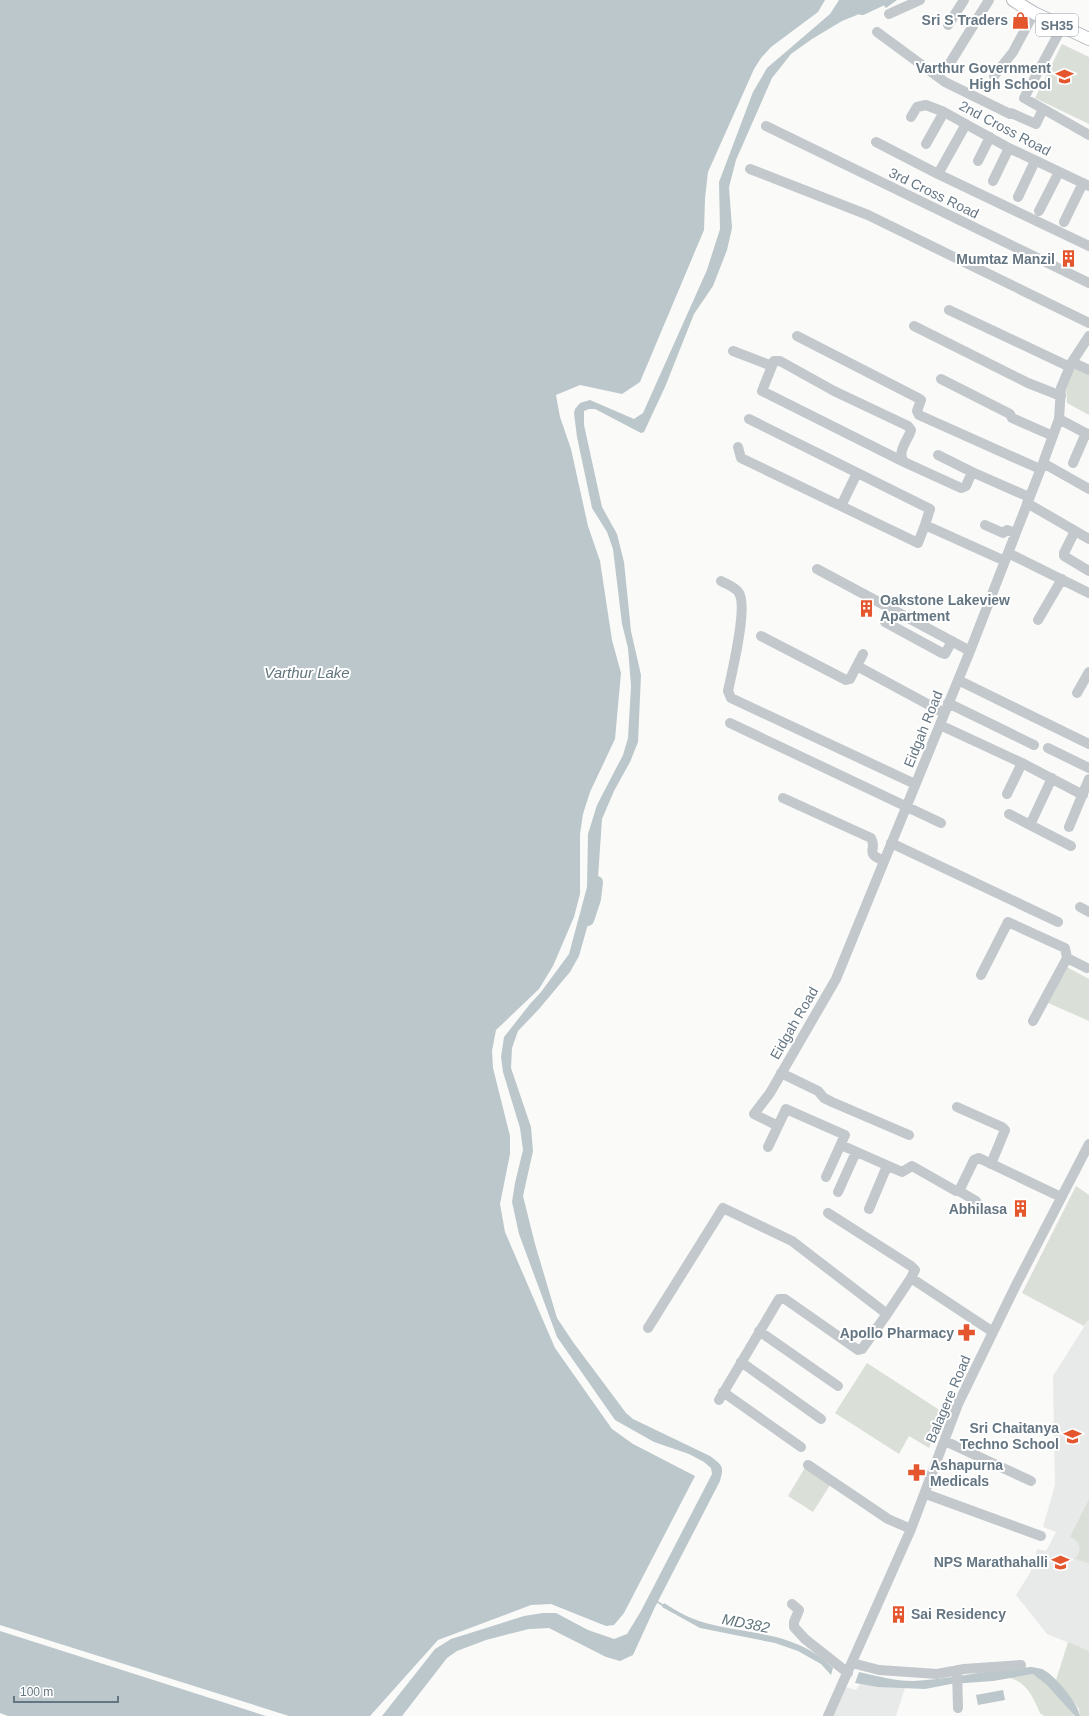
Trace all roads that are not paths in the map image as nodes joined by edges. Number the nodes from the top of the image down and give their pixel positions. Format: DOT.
graph roads {
  1 [pos="920,0"];
  2 [pos="964,0"];
  3 [pos="989,0"];
  4 [pos="1013,0"];
  5 [pos="1030,10"];
  6 [pos="889,14"];
  7 [pos="948,25"];
  8 [pos="1062,27"];
  9 [pos="1089,31"];
  10 [pos="877,32"];
  11 [pos="1089,39"];
  12 [pos="950,63"];
  13 [pos="994,76"];
  14 [pos="1043,109"];
  15 [pos="944,112"];
  16 [pos="911,117"];
  17 [pos="966,124"];
  18 [pos="766,126"];
  19 [pos="1089,135"];
  20 [pos="990,137"];
  21 [pos="876,142"];
  22 [pos="926,144"];
  23 [pos="1009,148"];
  24 [pos="978,161"];
  25 [pos="1035,161"];
  26 [pos="750,169"];
  27 [pos="1059,172"];
  28 [pos="938,174"];
  29 [pos="993,180"];
  30 [pos="1086,184"];
  31 [pos="1018,197"];
  32 [pos="1040,211"];
  33 [pos="1064,222"];
  34 [pos="1089,246"];
  35 [pos="1089,283"];
  36 [pos="949,310"];
  37 [pos="1089,323"];
  38 [pos="914,326"];
  39 [pos="797,336"];
  40 [pos="1087,339"];
  41 [pos="733,352"];
  42 [pos="1071,364"];
  43 [pos="772,366"];
  44 [pos="1089,370"];
  45 [pos="941,379"];
  46 [pos="1061,396"];
  47 [pos="1059,418"];
  48 [pos="749,419"];
  49 [pos="1087,434"];
  50 [pos="1053,436"];
  51 [pos="738,447"];
  52 [pos="938,455"];
  53 [pos="904,462"];
  54 [pos="1072,464"];
  55 [pos="1042,466"];
  56 [pos="972,472"];
  57 [pos="857,473"];
  58 [pos="1089,489"];
  59 [pos="1028,500"];
  60 [pos="841,506"];
  61 [pos="925,525"];
  62 [pos="985,525"];
  63 [pos="1075,532"];
  64 [pos="1016,533"];
  65 [pos="1089,539"];
  66 [pos="1006,557"];
  67 [pos="817,569"];
  68 [pos="1089,571"];
  69 [pos="1062,579"];
  70 [pos="721,581"];
  71 [pos="1089,593"];
  72 [pos="1038,620"];
  73 [pos="885,622"];
  74 [pos="761,636"];
  75 [pos="952,641"];
  76 [pos="970,651"];
  77 [pos="863,654"];
  78 [pos="857,666"];
  79 [pos="1089,672"];
  80 [pos="958,680"];
  81 [pos="1076,693"];
  82 [pos="948,703"];
  83 [pos="944,713"];
  84 [pos="730,723"];
  85 [pos="940,725"];
  86 [pos="1089,744"];
  87 [pos="1034,745"];
  88 [pos="1048,748"];
  89 [pos="1022,763"];
  90 [pos="1089,768"];
  91 [pos="1052,778"];
  92 [pos="1089,779"];
  93 [pos="915,784"];
  94 [pos="1007,794"];
  95 [pos="1083,795"];
  96 [pos="784,798"];
  97 [pos="906,807"];
  98 [pos="1009,814"];
  99 [pos="941,823"];
  100 [pos="1030,825"];
  101 [pos="1069,827"];
  102 [pos="891,843"];
  103 [pos="1071,846"];
  104 [pos="884,861"];
  105 [pos="1080,907"];
  106 [pos="1089,912"];
  107 [pos="1058,922"];
  108 [pos="1067,958"];
  109 [pos="1088,968"];
  110 [pos="981,975"];
  111 [pos="1033,1021"];
  112 [pos="781,1074"];
  113 [pos="957,1107"];
  114 [pos="778,1126"];
  115 [pos="909,1135"];
  116 [pos="1089,1144"];
  117 [pos="841,1145"];
  118 [pos="768,1147"];
  119 [pos="856,1152"];
  120 [pos="991,1164"];
  121 [pos="887,1166"];
  122 [pos="826,1177"];
  123 [pos="959,1191"];
  124 [pos="838,1192"];
  125 [pos="1061,1197"];
  126 [pos="976,1201"];
  127 [pos="869,1209"];
  128 [pos="828,1213"];
  129 [pos="911,1278"];
  130 [pos="887,1314"];
  131 [pos="648,1328"];
  132 [pos="759,1331"];
  133 [pos="994,1332"];
  134 [pos="741,1362"];
  135 [pos="838,1386"];
  136 [pos="821,1419"];
  137 [pos="945,1440"];
  138 [pos="801,1446"];
  139 [pos="808,1465"];
  140 [pos="1031,1481"];
  141 [pos="926,1494"];
  142 [pos="911,1529"];
  143 [pos="1041,1536"];
  144 [pos="792,1604"];
  145 [pos="852,1663"];
  146 [pos="1021,1665"];
  147 [pos="957,1672"];
  148 [pos="848,1673"];
  149 [pos="958,1708"];
  150 [pos="828,1716"];
  1 -- 6 [label="street"];
  2 -- 7 [label="street"];
  3 -- 12 [label="street"];
  4 -- 5 [label="main road, SH35"];
  5 -- 8 [label="main road, SH35"];
  5 -- 9 [label="main road, SH35"];
  5 -- 13 [label="street"];
  8 -- 11 [label="main road, SH35"];
  8 -- 14 [label="street"];
  10 -- 14 [label="street"];
  14 -- 19 [label="street"];
  15 -- 16 [label="street, 2nd Cross Road"];
  15 -- 17 [label="street, 2nd Cross Road"];
  15 -- 22 [label="street"];
  17 -- 20 [label="street, 2nd Cross Road"];
  17 -- 28 [label="street"];
  18 -- 35 [label="street, 3rd Cross Road"];
  20 -- 23 [label="street, 2nd Cross Road"];
  20 -- 24 [label="street"];
  21 -- 28 [label="street"];
  23 -- 25 [label="street, 2nd Cross Road"];
  23 -- 29 [label="street"];
  25 -- 27 [label="street, 2nd Cross Road"];
  25 -- 31 [label="street"];
  26 -- 37 [label="street"];
  27 -- 30 [label="street, 2nd Cross Road"];
  27 -- 32 [label="street"];
  28 -- 34 [label="street"];
  30 -- 33 [label="street"];
  36 -- 42 [label="street"];
  38 -- 46 [label="street"];
  39 -- 55 [label="street"];
  40 -- 42 [label="street, Eidgah Road"];
  41 -- 43 [label="street"];
  42 -- 44 [label="street"];
  42 -- 46 [label="street, Eidgah Road"];
  43 -- 53 [label="street"];
  43 -- 53 [label="street"];
  45 -- 50 [label="street"];
  46 -- 47 [label="street, Eidgah Road"];
  47 -- 49 [label="street"];
  47 -- 50 [label="street, Eidgah Road"];
  48 -- 57 [label="street"];
  49 -- 54 [label="street"];
  50 -- 55 [label="street, Eidgah Road"];
  51 -- 60 [label="street"];
  52 -- 56 [label="street"];
  53 -- 56 [label="street"];
  55 -- 58 [label="street"];
  55 -- 59 [label="street, Eidgah Road"];
  56 -- 59 [label="street"];
  57 -- 60 [label="street"];
  57 -- 61 [label="street"];
  59 -- 63 [label="street"];
  59 -- 64 [label="street, Eidgah Road"];
  60 -- 61 [label="street"];
  61 -- 66 [label="street"];
  62 -- 64 [label="street"];
  63 -- 65 [label="street"];
  63 -- 68 [label="street"];
  64 -- 66 [label="street, Eidgah Road"];
  66 -- 69 [label="street"];
  66 -- 76 [label="street, Eidgah Road"];
  67 -- 75 [label="street"];
  69 -- 71 [label="street"];
  69 -- 72 [label="street"];
  70 -- 93 [label="street"];
  73 -- 75 [label="street"];
  74 -- 78 [label="street"];
  75 -- 76 [label="street"];
  76 -- 80 [label="street, Eidgah Road"];
  77 -- 78 [label="street"];
  78 -- 83 [label="street"];
  79 -- 81 [label="street"];
  80 -- 82 [label="street, Eidgah Road"];
  80 -- 86 [label="street"];
  82 -- 83 [label="street, Eidgah Road"];
  82 -- 87 [label="street"];
  83 -- 85 [label="street, Eidgah Road"];
  84 -- 97 [label="street"];
  85 -- 89 [label="street"];
  85 -- 93 [label="street, Eidgah Road"];
  88 -- 90 [label="street"];
  89 -- 91 [label="street"];
  89 -- 94 [label="street"];
  91 -- 95 [label="street"];
  91 -- 100 [label="street"];
  92 -- 95 [label="street"];
  93 -- 97 [label="street, Eidgah Road"];
  95 -- 101 [label="street"];
  96 -- 104 [label="street"];
  97 -- 99 [label="street"];
  97 -- 102 [label="street, Eidgah Road"];
  98 -- 100 [label="street"];
  100 -- 103 [label="street"];
  102 -- 104 [label="street, Eidgah Road"];
  102 -- 107 [label="street"];
  104 -- 112 [label="street, Eidgah Road"];
  105 -- 106 [label="street"];
  108 -- 109 [label="street"];
  108 -- 110 [label="street"];
  108 -- 111 [label="street"];
  112 -- 114 [label="street, Eidgah Road"];
  112 -- 115 [label="street"];
  113 -- 120 [label="street"];
  114 -- 117 [label="street"];
  114 -- 118 [label="street"];
  116 -- 125 [label="street, Balagere Road"];
  117 -- 119 [label="street"];
  117 -- 122 [label="street"];
  119 -- 121 [label="street"];
  119 -- 124 [label="street"];
  120 -- 123 [label="street"];
  120 -- 125 [label="street"];
  121 -- 123 [label="street"];
  121 -- 127 [label="street"];
  123 -- 126 [label="street"];
  125 -- 133 [label="street, Balagere Road"];
  128 -- 129 [label="street"];
  129 -- 130 [label="street"];
  129 -- 133 [label="street"];
  130 -- 131 [label="street"];
  130 -- 132 [label="street"];
  132 -- 134 [label="street"];
  132 -- 135 [label="street"];
  133 -- 137 [label="street, Balagere Road"];
  134 -- 136 [label="street"];
  134 -- 138 [label="street"];
  137 -- 140 [label="street"];
  137 -- 141 [label="street, Balagere Road"];
  139 -- 142 [label="street"];
  141 -- 142 [label="street, Balagere Road"];
  141 -- 143 [label="street"];
  142 -- 145 [label="street, Balagere Road"];
  144 -- 148 [label="street"];
  145 -- 147 [label="street"];
  145 -- 148 [label="street, Balagere Road"];
  146 -- 147 [label="street"];
  147 -- 149 [label="street"];
  148 -- 150 [label="street, Balagere Road"];
}
